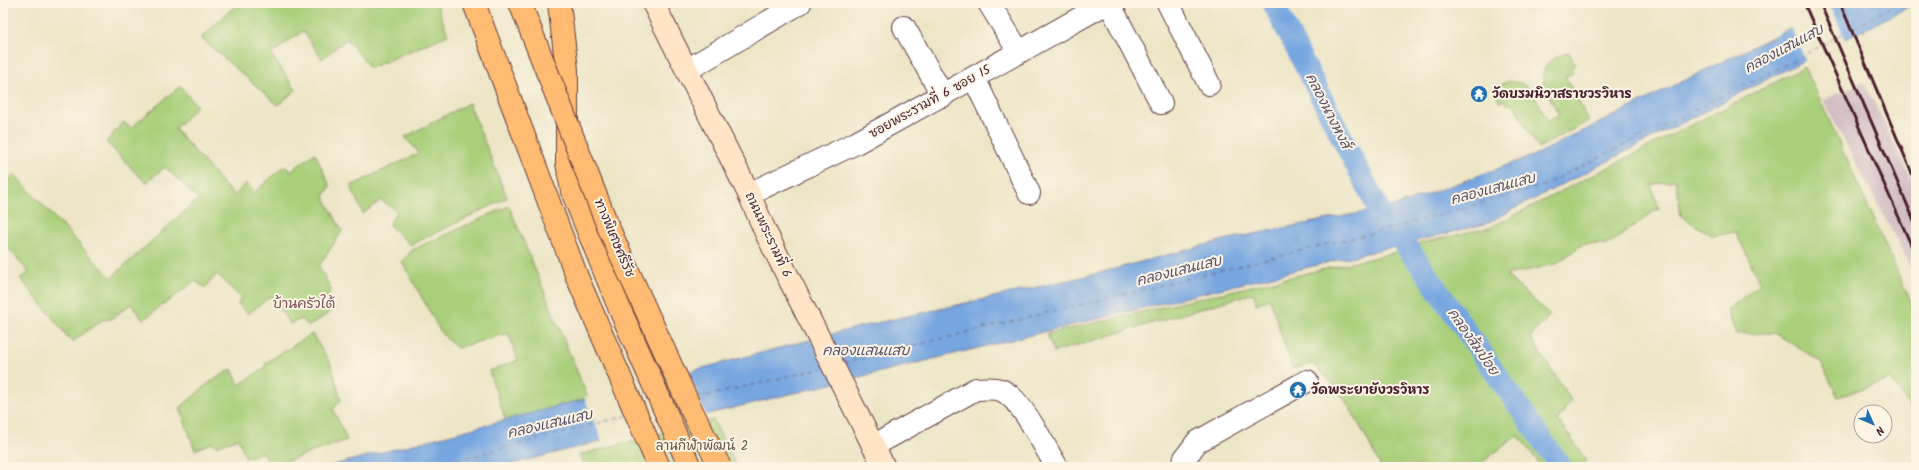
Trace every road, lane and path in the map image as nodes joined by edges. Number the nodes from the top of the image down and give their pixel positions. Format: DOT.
graph roads {
  1 [pos="474,3"];
  2 [pos="520,3"];
  3 [pos="559,3"];
  4 [pos="653,3"];
  5 [pos="800,3"];
  6 [pos="989,3"];
  7 [pos="1108,3"];
  8 [pos="1168,3"];
  9 [pos="904,27"];
  10 [pos="1019,52"];
  11 [pos="687,70"];
  12 [pos="974,78"];
  13 [pos="1209,84"];
  14 [pos="942,96"];
  15 [pos="1161,103"];
  16 [pos="1029,193"];
  17 [pos="749,194"];
  18 [pos="1307,381"];
  19 [pos="872,443"];
  20 [pos="659,467"];
  21 [pos="690,467"];
  22 [pos="720,467"];
  23 [pos="884,467"];
  24 [pos="1057,467"];
  25 [pos="1183,467"];
  1 -- 20 [label="highway"];
  2 -- 22 [label="highway, ทางพิเศษศรีรัช, bridge"];
  3 -- 21 [label="highway, bridge"];
  4 -- 11 [label="main road, ถนนพระรามที่ 6"];
  5 -- 11 [label="street"];
  6 -- 10 [label="street"];
  7 -- 10 [label="street, ซอยพระรามที่ 6 ซอย 15"];
  7 -- 15 [label="street"];
  8 -- 13 [label="street"];
  9 -- 14 [label="street"];
  10 -- 12 [label="street, ซอยพระรามที่ 6 ซอย 15"];
  11 -- 17 [label="main road, ถนนพระรามที่ 6"];
  12 -- 14 [label="street, ซอยพระรามที่ 6 ซอย 15"];
  12 -- 16 [label="street"];
  14 -- 17 [label="street, ซอยพระรามที่ 6 ซอย 15"];
  17 -- 19 [label="main road, ถนนพระรามที่ 6"];
  18 -- 25 [label="street"];
  19 -- 23 [label="main road, ถนนพระรามที่ 6"];
  19 -- 24 [label="street"];
}
